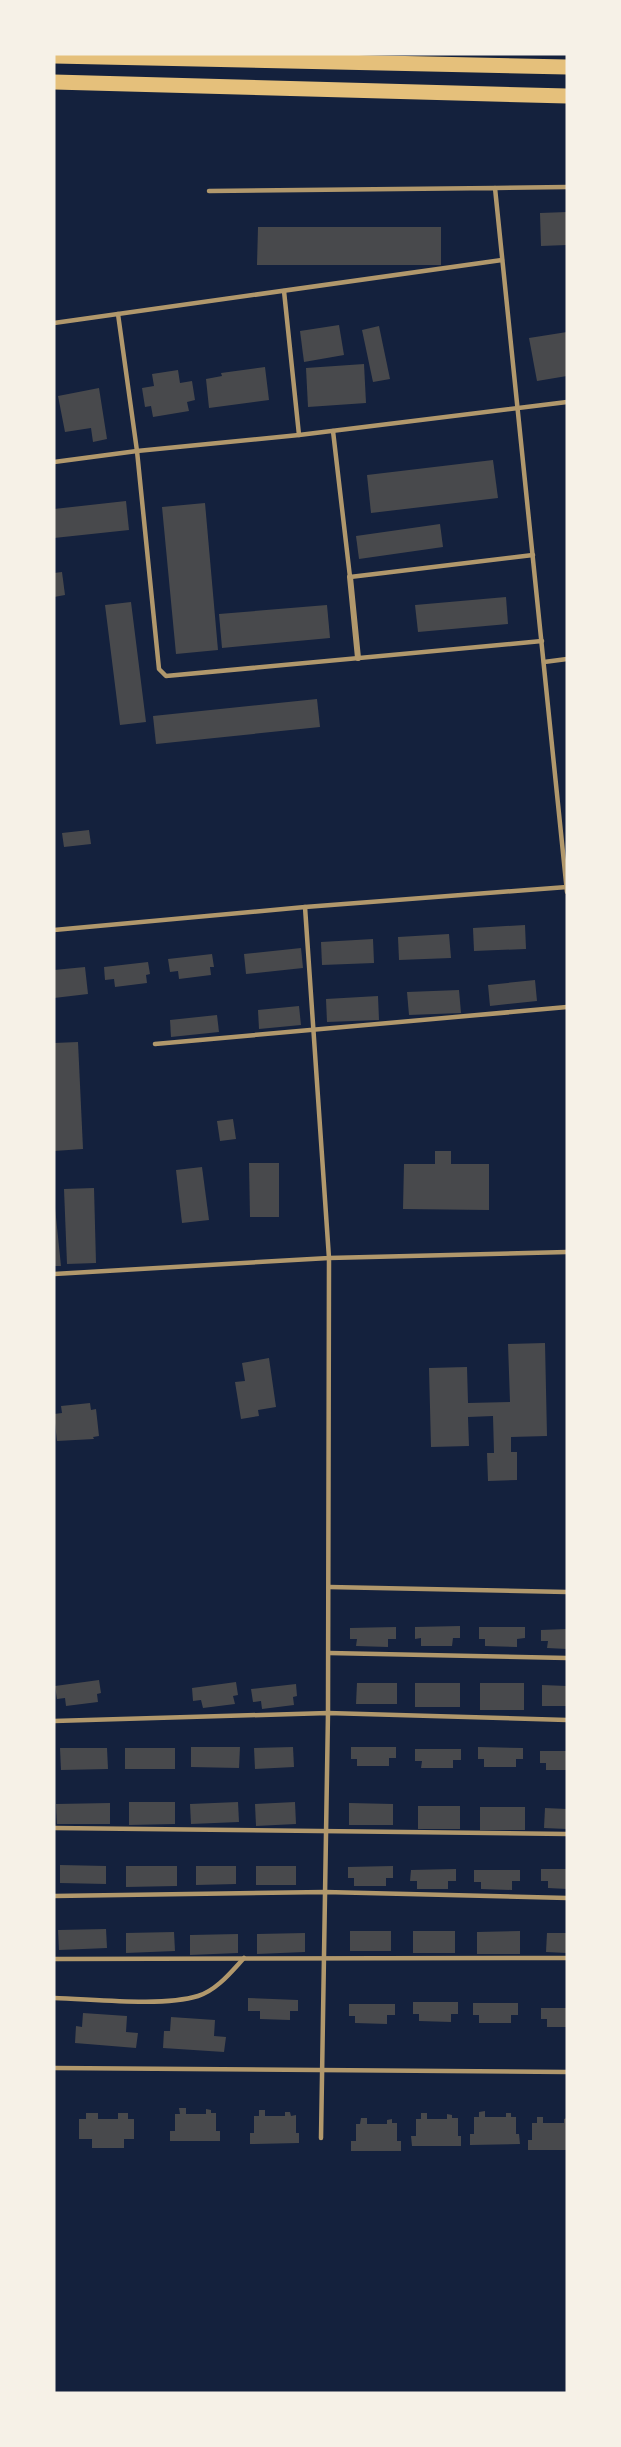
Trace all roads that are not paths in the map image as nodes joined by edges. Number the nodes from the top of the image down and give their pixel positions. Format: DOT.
graph roads {
  1 [pos="54,56"];
  2 [pos="354,58"];
  3 [pos="567,67"];
  4 [pos="54,82"];
  5 [pos="567,96"];
  6 [pos="567,187"];
  7 [pos="495,188"];
  8 [pos="209,191"];
  9 [pos="502,260"];
  10 [pos="284,291"];
  11 [pos="118,314"];
  12 [pos="54,323"];
  13 [pos="567,402"];
  14 [pos="519,408"];
  15 [pos="333,431"];
  16 [pos="299,435"];
  17 [pos="137,451"];
  18 [pos="54,462"];
  19 [pos="532,555"];
  20 [pos="350,577"];
  21 [pos="542,641"];
  22 [pos="358,658"];
  23 [pos="567,659"];
  24 [pos="544,662"];
  25 [pos="567,887"];
  26 [pos="567,892"];
  27 [pos="305,907"];
  28 [pos="54,930"];
  29 [pos="567,1007"];
  30 [pos="315,1028"];
  31 [pos="155,1044"];
  32 [pos="567,1252"];
  33 [pos="329,1258"];
  34 [pos="54,1274"];
  35 [pos="329,1587"];
  36 [pos="567,1592"];
  37 [pos="328,1653"];
  38 [pos="567,1658"];
  39 [pos="328,1713"];
  40 [pos="567,1719"];
  41 [pos="54,1721"];
  42 [pos="54,1828"];
  43 [pos="327,1833"];
  44 [pos="567,1834"];
  45 [pos="325,1892"];
  46 [pos="54,1896"];
  47 [pos="567,1898"];
  48 [pos="244,1958"];
  49 [pos="323,1958"];
  50 [pos="567,1958"];
  51 [pos="54,1959"];
  52 [pos="54,1998"];
  53 [pos="54,2068"];
  54 [pos="322,2070"];
  55 [pos="567,2072"];
  56 [pos="321,2138"];
  1 -- 2 [label="main road"];
  2 -- 3 [label="main road"];
  4 -- 5 [label="main road"];
  6 -- 7 [label="lane"];
  7 -- 8 [label="lane"];
  7 -- 9 [label="lane"];
  9 -- 10 [label="lane"];
  9 -- 14 [label="lane"];
  10 -- 11 [label="lane"];
  10 -- 16 [label="lane"];
  11 -- 12 [label="lane"];
  11 -- 17 [label="lane"];
  13 -- 14 [label="lane"];
  14 -- 15 [label="lane"];
  14 -- 19 [label="lane"];
  15 -- 16 [label="lane"];
  15 -- 20 [label="lane"];
  16 -- 17 [label="lane"];
  17 -- 18 [label="lane"];
  17 -- 22 [label="lane"];
  19 -- 20 [label="lane"];
  19 -- 21 [label="lane"];
  20 -- 22 [label="street"];
  21 -- 22 [label="lane"];
  21 -- 24 [label="lane"];
  23 -- 24 [label="lane"];
  24 -- 25 [label="lane"];
  25 -- 26 [label="lane"];
  25 -- 27 [label="lane"];
  27 -- 28 [label="lane"];
  27 -- 30 [label="lane"];
  29 -- 30 [label="lane"];
  30 -- 31 [label="lane"];
  30 -- 33 [label="lane"];
  32 -- 33 [label="lane"];
  33 -- 34 [label="lane"];
  33 -- 35 [label="lane"];
  35 -- 36 [label="lane"];
  35 -- 37 [label="lane"];
  37 -- 38 [label="lane"];
  37 -- 39 [label="lane"];
  39 -- 40 [label="lane"];
  39 -- 41 [label="lane"];
  39 -- 43 [label="lane"];
  42 -- 43 [label="lane"];
  43 -- 44 [label="lane"];
  43 -- 45 [label="lane"];
  45 -- 46 [label="lane"];
  45 -- 47 [label="lane"];
  45 -- 49 [label="lane"];
  48 -- 49 [label="lane"];
  48 -- 51 [label="lane"];
  48 -- 52 [label="lane"];
  49 -- 50 [label="lane"];
  49 -- 54 [label="lane"];
  53 -- 54 [label="lane"];
  54 -- 55 [label="lane"];
  54 -- 56 [label="lane"];
}
